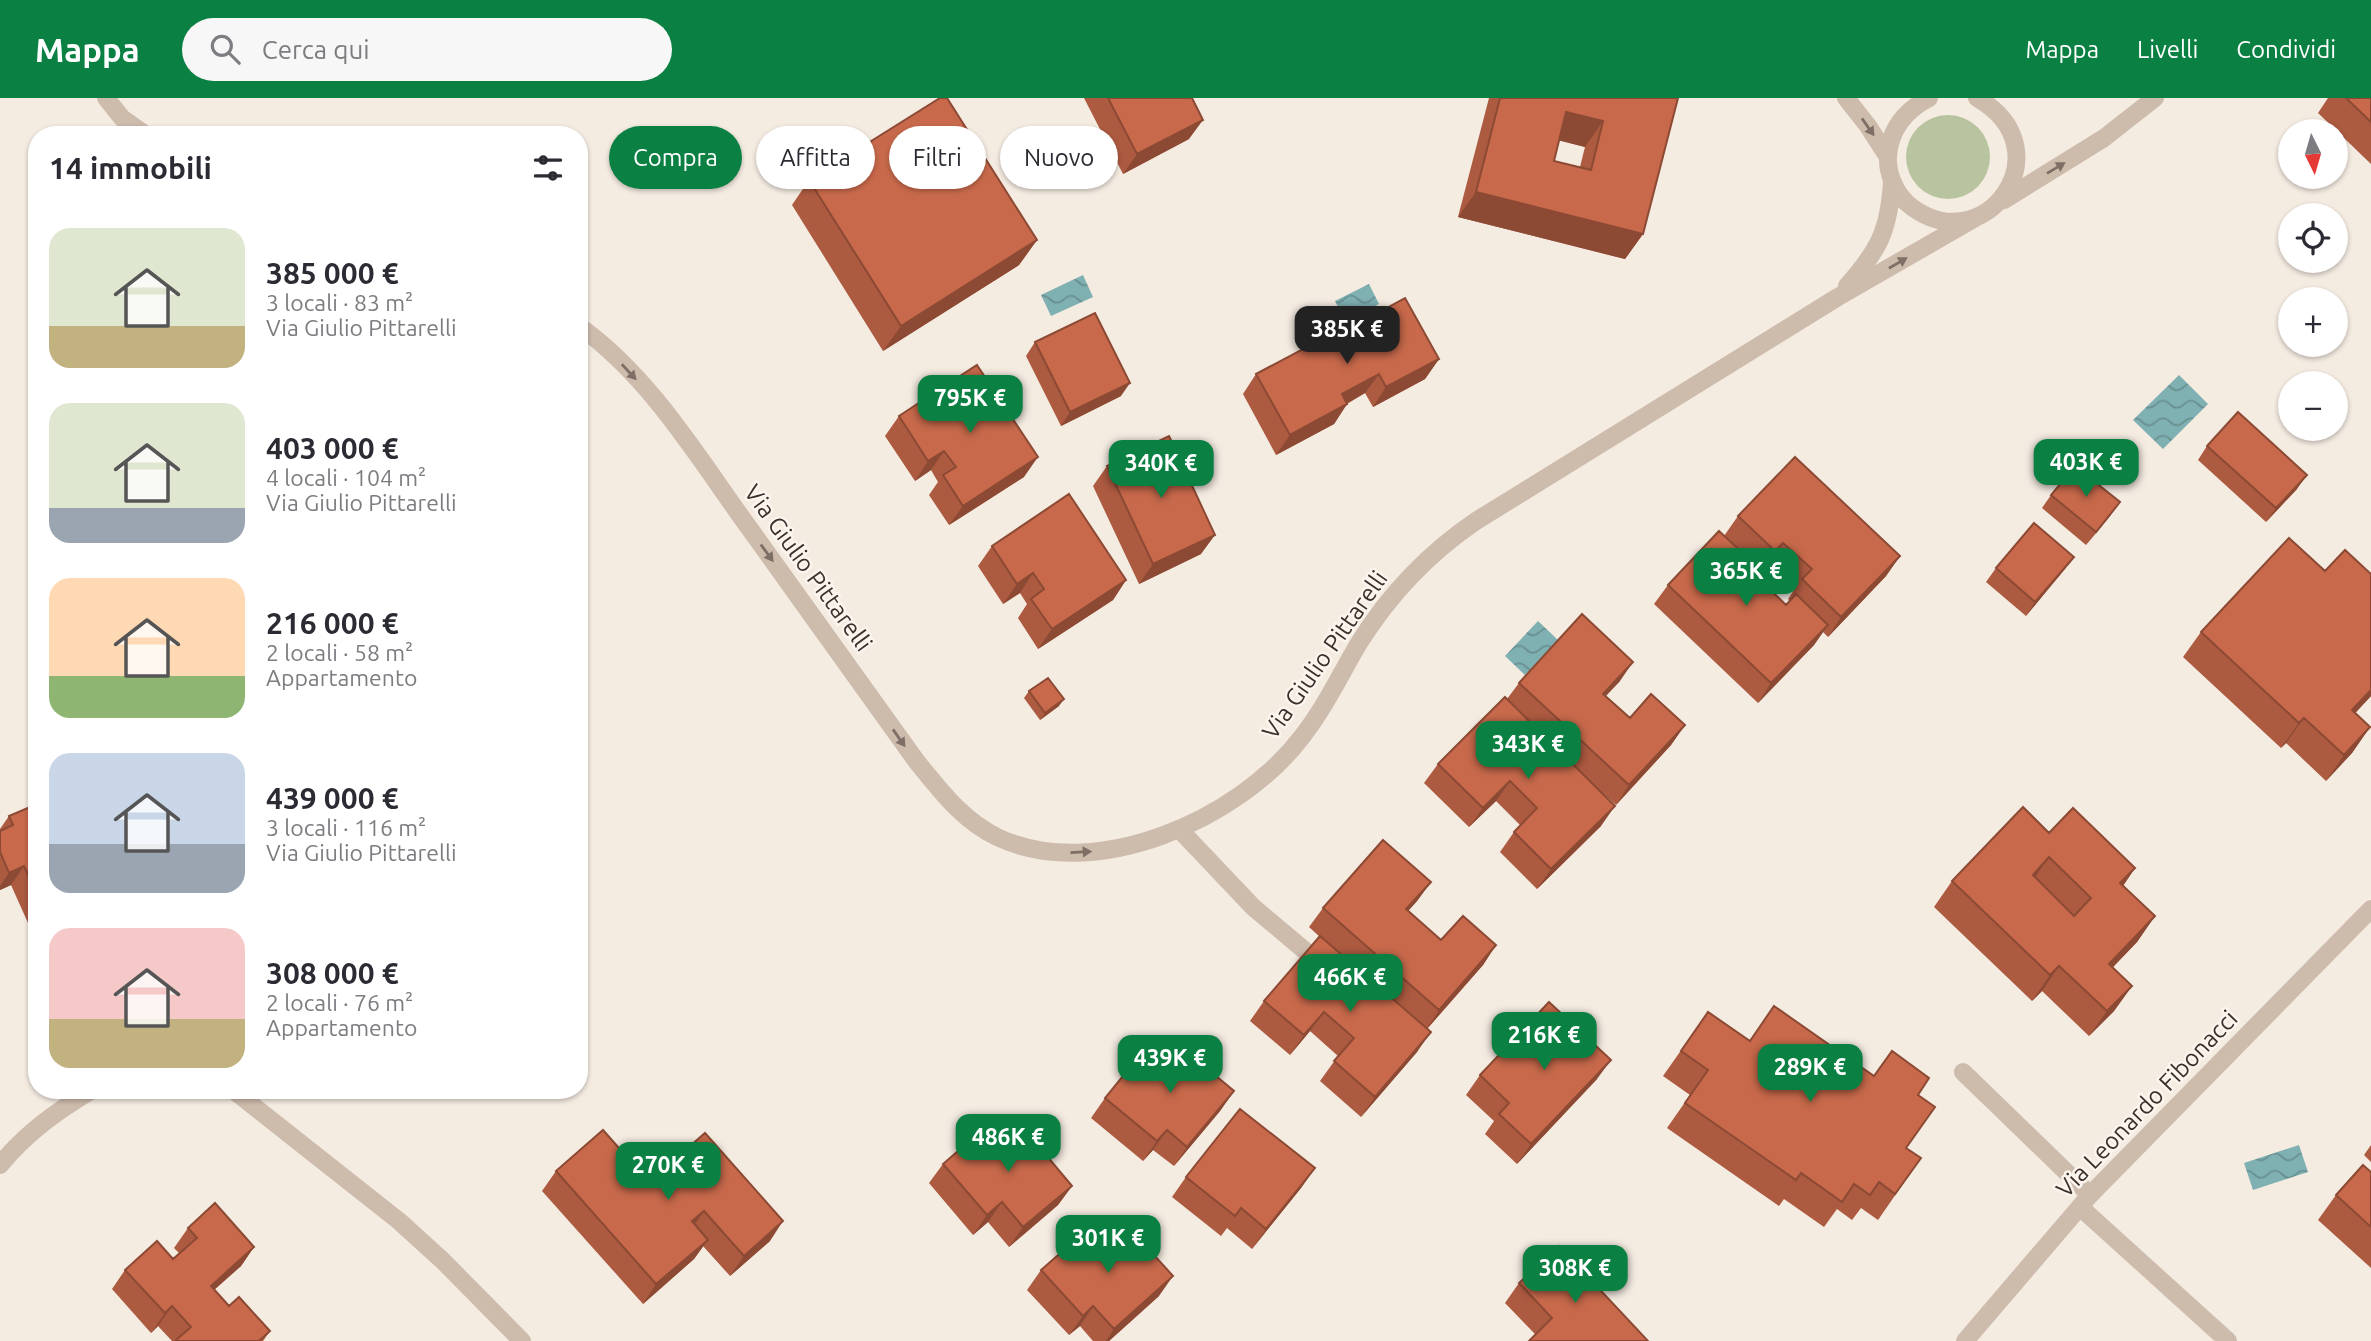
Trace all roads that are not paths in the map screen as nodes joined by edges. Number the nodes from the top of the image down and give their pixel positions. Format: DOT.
graph roads {
  1 [pos="106,98"];
  2 [pos="1846,98"];
  3 [pos="1911,98"];
  4 [pos="1928,98"];
  5 [pos="1978,98"];
  6 [pos="2155,98"];
  7 [pos="133,126"];
  8 [pos="1888,157"];
  9 [pos="1892,182"];
  10 [pos="1998,204"];
  11 [pos="1977,217"];
  12 [pos="1838,297"];
  13 [pos="588,332"];
  14 [pos="1179,829"];
  15 [pos="2371,908"];
  16 [pos="1335,975"];
  17 [pos="1963,1072"];
  18 [pos="78,1099"];
  19 [pos="244,1099"];
  20 [pos="0,1165"];
  21 [pos="2085,1201"];
  22 [pos="522,1341"];
  23 [pos="1965,1341"];
  24 [pos="2228,1341"];
  1 -- 7 [label="street"];
  2 -- 8 [label="street, one-way"];
  3 -- 4 [label="street"];
  4 -- 8 [label="street"];
  5 -- 10 [label="street"];
  10 -- 6 [label="street, Via Giulio Pittarelli, one-way"];
  8 -- 9 [label="street, Via Giulio Pittarelli"];
  9 -- 11 [label="street"];
  9 -- 12 [label="street, Via Giulio Pittarelli"];
  10 -- 11 [label="street, Via Giulio Pittarelli"];
  12 -- 11 [label="street, Via Giulio Pittarelli, one-way"];
  12 -- 14 [label="street, Via Giulio Pittarelli"];
  13 -- 14 [label="street, Via Giulio Pittarelli, one-way"];
  14 -- 16 [label="street"];
  15 -- 21 [label="street, Via Leonardo Fibonacci"];
  17 -- 21 [label="street"];
  18 -- 20 [label="street"];
  19 -- 22 [label="street"];
  21 -- 23 [label="street, Via Leonardo Fibonacci"];
  21 -- 24 [label="street"];
}
